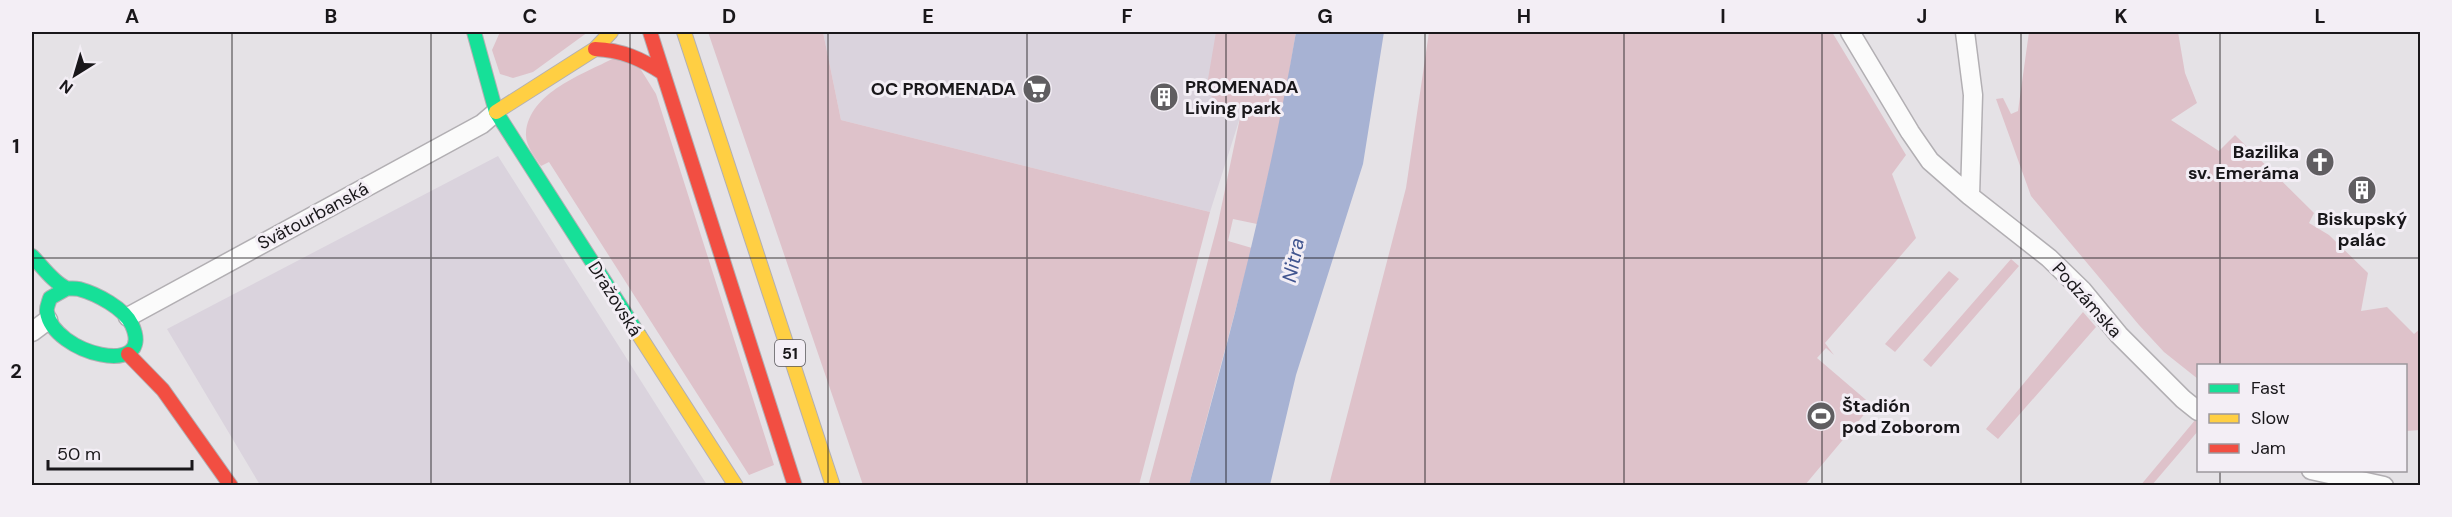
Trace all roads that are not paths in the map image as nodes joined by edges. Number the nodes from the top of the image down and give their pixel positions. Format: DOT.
graph roads {
  1 [pos="474,32"];
  2 [pos="611,32"];
  3 [pos="650,32"];
  4 [pos="684,32"];
  5 [pos="1850,32"];
  6 [pos="1965,32"];
  7 [pos="595,49"];
  8 [pos="663,73"];
  9 [pos="496,112"];
  10 [pos="1970,196"];
  11 [pos="32,255"];
  12 [pos="66,289"];
  13 [pos="128,317"];
  14 [pos="48,320"];
  15 [pos="32,332"];
  16 [pos="128,354"];
  17 [pos="2197,410"];
  18 [pos="2316,472"];
  19 [pos="231,486"];
  20 [pos="736,486"];
  21 [pos="795,486"];
  22 [pos="833,486"];
  23 [pos="2384,486"];
  1 -- 9 [label="main road, Dražovská"];
  2 -- 7 [label="main road"];
  3 -- 8 [label="main road, 51"];
  4 -- 22 [label="main road, 51"];
  5 -- 10 [label="street, Podzámska"];
  6 -- 10 [label="street"];
  7 -- 8 [label="main road"];
  7 -- 9 [label="main road"];
  8 -- 21 [label="main road, 51"];
  9 -- 13 [label="street, Svätourbanská"];
  9 -- 20 [label="main road, Dražovská"];
  10 -- 17 [label="street, Podzámska"];
  11 -- 12 [label="main road"];
  12 -- 13 [label="main road"];
  12 -- 14 [label="main road"];
  13 -- 16 [label="main road"];
  14 -- 15 [label="street"];
  14 -- 16 [label="main road"];
  16 -- 19 [label="main road"];
  18 -- 23 [label="street"];
}
